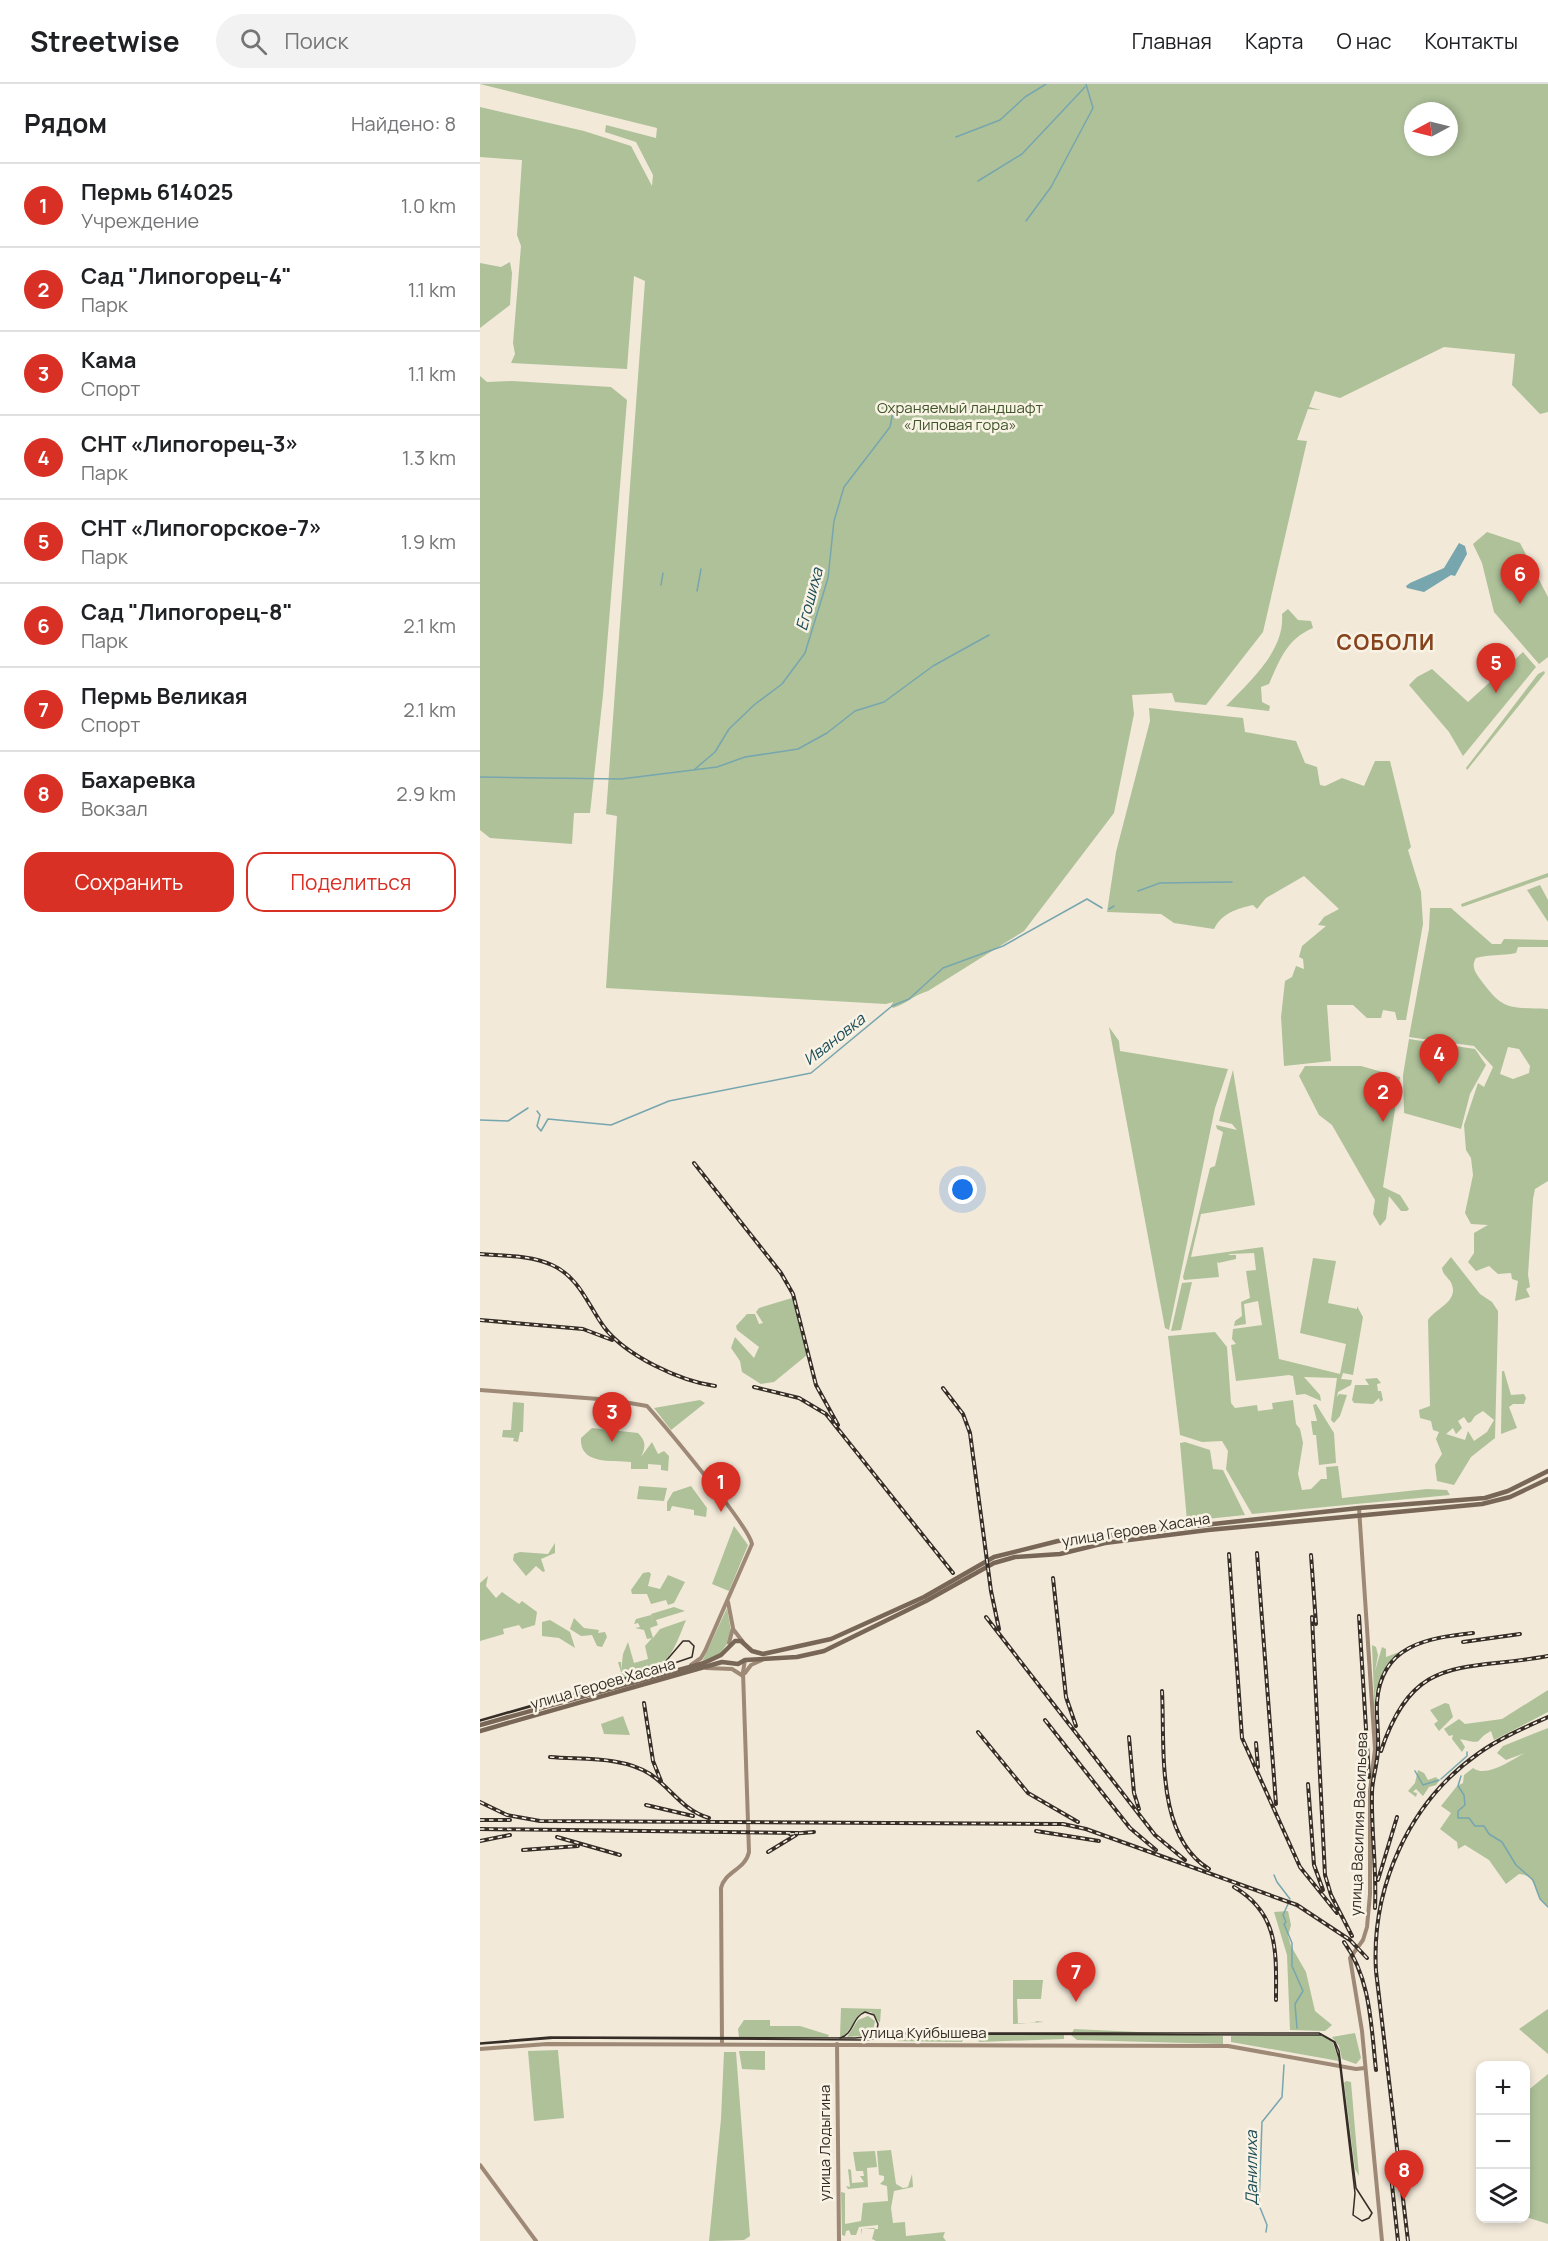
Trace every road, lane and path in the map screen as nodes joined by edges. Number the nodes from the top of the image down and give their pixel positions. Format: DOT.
graph roads {
  1 [pos="480,1390"];
  2 [pos="1548,1471"];
  3 [pos="1548,1479"];
  4 [pos="1359,1511"];
  5 [pos="1068,1540"];
  6 [pos="1046,1543"];
  7 [pos="1070,1552"];
  8 [pos="1046,1555"];
  9 [pos="728,1602"];
  10 [pos="733,1628"];
  11 [pos="831,1639"];
  12 [pos="729,1644"];
  13 [pos="746,1644"];
  14 [pos="833,1647"];
  15 [pos="726,1649"];
  16 [pos="764,1659"];
  17 [pos="745,1660"];
  18 [pos="732,1663"];
  19 [pos="684,1668"];
  20 [pos="706,1668"];
  21 [pos="744,1677"];
  22 [pos="480,1725"];
  23 [pos="480,1731"];
  24 [pos="722,2044"];
  25 [pos="837,2044"];
  26 [pos="480,2049"];
  27 [pos="1365,2068"];
  28 [pos="480,2165"];
  29 [pos="536,2241"];
  30 [pos="839,2241"];
  31 [pos="1382,2241"];
  1 -- 9 [label="main road"];
  2 -- 4 [label="main road, улица Героев Хасана"];
  3 -- 4 [label="main road, улица Героев Хасана"];
  4 -- 5 [label="main road, улица Героев Хасана"];
  4 -- 7 [label="main road, улица Героев Хасана"];
  4 -- 27 [label="main road, улица Василия Васильева"];
  5 -- 6 [label="main road, улица Героев Хасана"];
  5 -- 7 [label="main road"];
  6 -- 8 [label="main road"];
  6 -- 11 [label="main road, улица Героев Хасана"];
  7 -- 8 [label="main road, улица Героев Хасана"];
  8 -- 14 [label="main road, улица Героев Хасана"];
  9 -- 10 [label="main road"];
  9 -- 19 [label="main road"];
  10 -- 12 [label="main road"];
  10 -- 13 [label="main road"];
  11 -- 13 [label="main road, улица Героев Хасана"];
  11 -- 14 [label="main road"];
  12 -- 13 [label="main road"];
  12 -- 15 [label="main road"];
  13 -- 17 [label="main road"];
  14 -- 16 [label="main road, улица Героев Хасана"];
  15 -- 18 [label="main road"];
  15 -- 19 [label="main road, улица Героев Хасана"];
  16 -- 17 [label="main road, улица Героев Хасана"];
  16 -- 21 [label="main road"];
  17 -- 18 [label="main road"];
  17 -- 21 [label="main road"];
  18 -- 20 [label="main road, улица Героев Хасана"];
  18 -- 21 [label="main road"];
  19 -- 22 [label="main road, улица Героев Хасана"];
  20 -- 21 [label="main road"];
  20 -- 23 [label="main road, улица Героев Хасана"];
  21 -- 24 [label="main road"];
  24 -- 25 [label="main road, улица Куйбышева"];
  24 -- 26 [label="main road, улица Куйбышева"];
  25 -- 27 [label="main road, улица Куйбышева"];
  25 -- 30 [label="main road, улица Лодыгина"];
  27 -- 31 [label="main road, улица Василия Васильева"];
  28 -- 29 [label="main road"];
}
